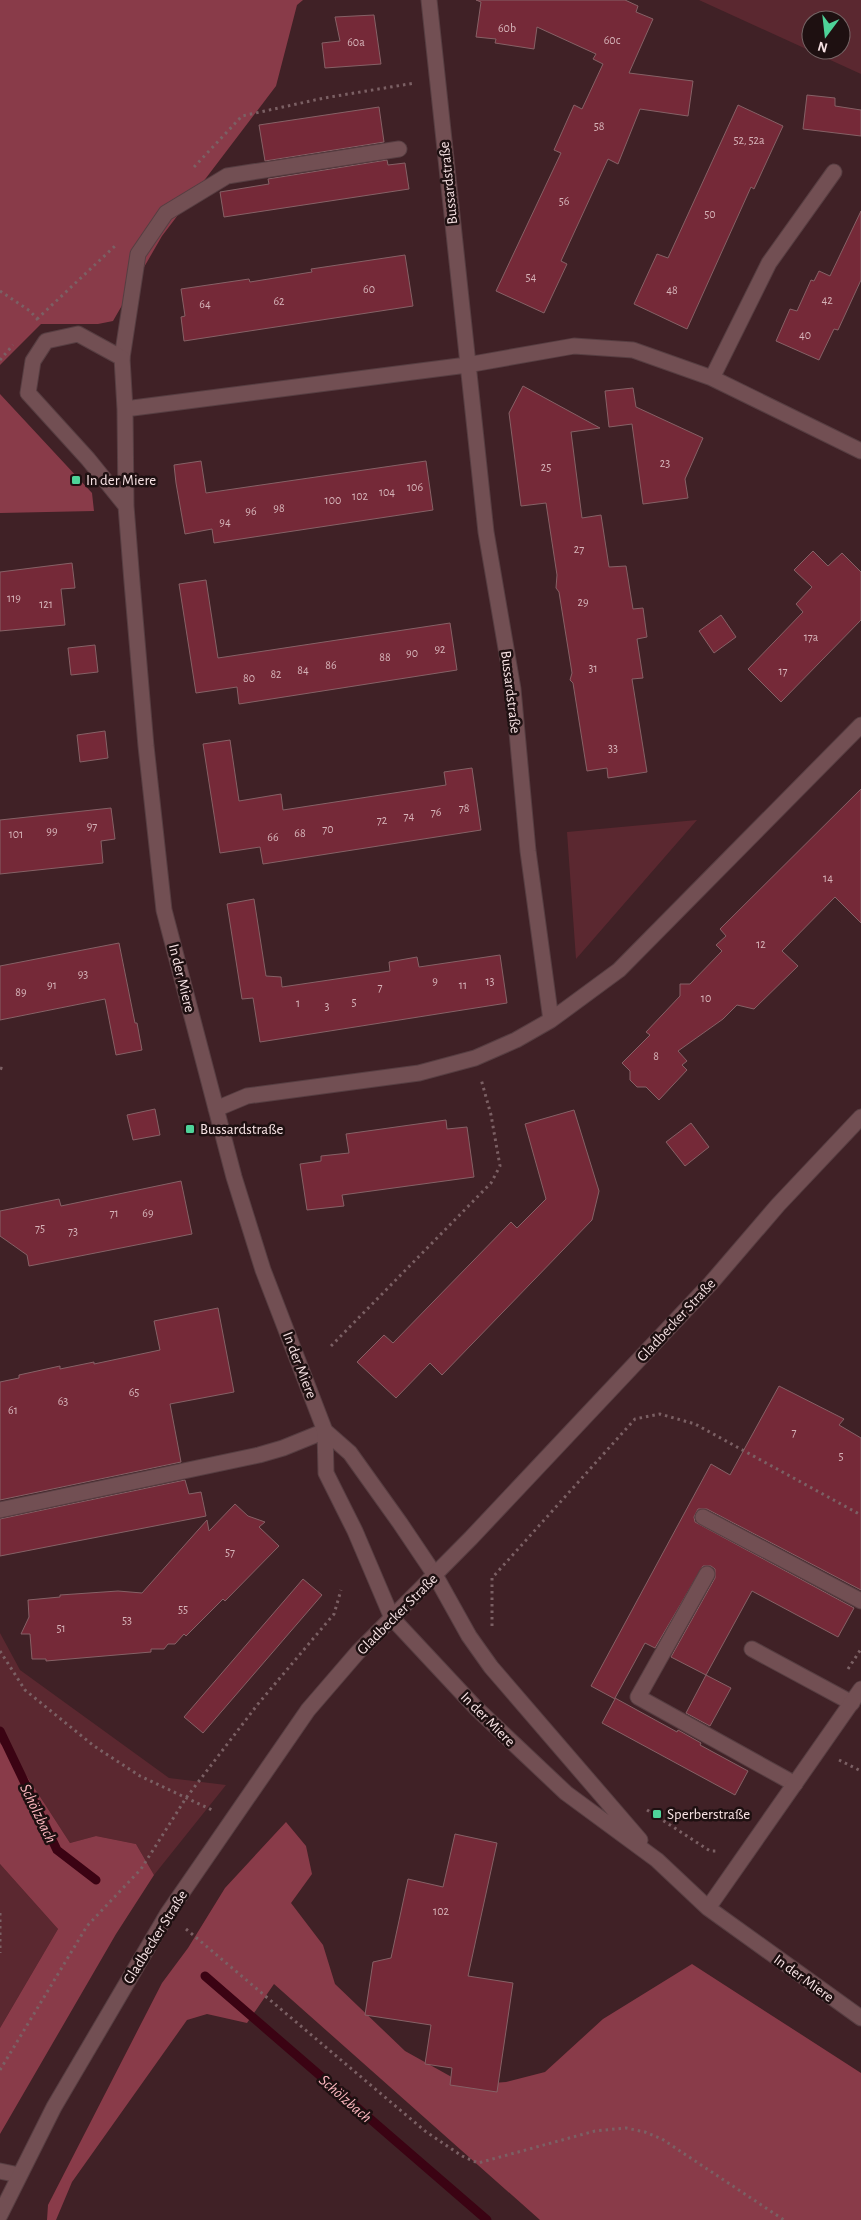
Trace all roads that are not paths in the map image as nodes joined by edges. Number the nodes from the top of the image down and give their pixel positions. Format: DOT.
graph roads {
  1 [pos="429,0"];
  2 [pos="399,149"];
  3 [pos="834,172"];
  4 [pos="122,358"];
  5 [pos="467,366"];
  6 [pos="712,378"];
  7 [pos="126,409"];
  8 [pos="861,451"];
  9 [pos="126,506"];
  10 [pos="861,725"];
  11 [pos="551,1020"];
  12 [pos="216,1109"];
  13 [pos="861,1118"];
  14 [pos="325,1432"];
  15 [pos="0,1510"];
  16 [pos="703,1516"];
  17 [pos="707,1574"];
  18 [pos="435,1575"];
  19 [pos="861,1601"];
  20 [pos="392,1618"];
  21 [pos="752,1649"];
  22 [pos="861,1689"];
  23 [pos="852,1704"];
  24 [pos="795,1784"];
  25 [pos="657,1860"];
  26 [pos="708,1908"];
  27 [pos="861,2018"];
  28 [pos="0,2171"];
  29 [pos="19,2176"];
  30 [pos="0,2215"];
  1 -- 5 [label="street, Bussardstraße"];
  2 -- 4 [label="street, In der Miere"];
  3 -- 6 [label="street"];
  4 -- 7 [label="street, In der Miere"];
  4 -- 9 [label="street"];
  5 -- 6 [label="street"];
  5 -- 7 [label="street"];
  5 -- 11 [label="street, Bussardstraße"];
  6 -- 8 [label="street"];
  7 -- 9 [label="street, In der Miere"];
  9 -- 12 [label="street, In der Miere"];
  10 -- 11 [label="street"];
  11 -- 12 [label="street"];
  12 -- 14 [label="street, In der Miere"];
  13 -- 18 [label="street, Gladbecker Straße"];
  14 -- 15 [label="street"];
  14 -- 18 [label="street, In der Miere"];
  14 -- 20 [label="street, In der Miere"];
  16 -- 19 [label="street"];
  17 -- 24 [label="street"];
  18 -- 20 [label="street, Gladbecker Straße"];
  18 -- 25 [label="street, In der Miere"];
  20 -- 25 [label="street, In der Miere"];
  20 -- 29 [label="street, Gladbecker Straße"];
  21 -- 23 [label="street"];
  22 -- 23 [label="street"];
  23 -- 24 [label="street"];
  24 -- 26 [label="street"];
  25 -- 26 [label="street, In der Miere"];
  26 -- 27 [label="street, In der Miere"];
  28 -- 29 [label="street"];
  29 -- 30 [label="street, Gladbecker Straße"];
}
